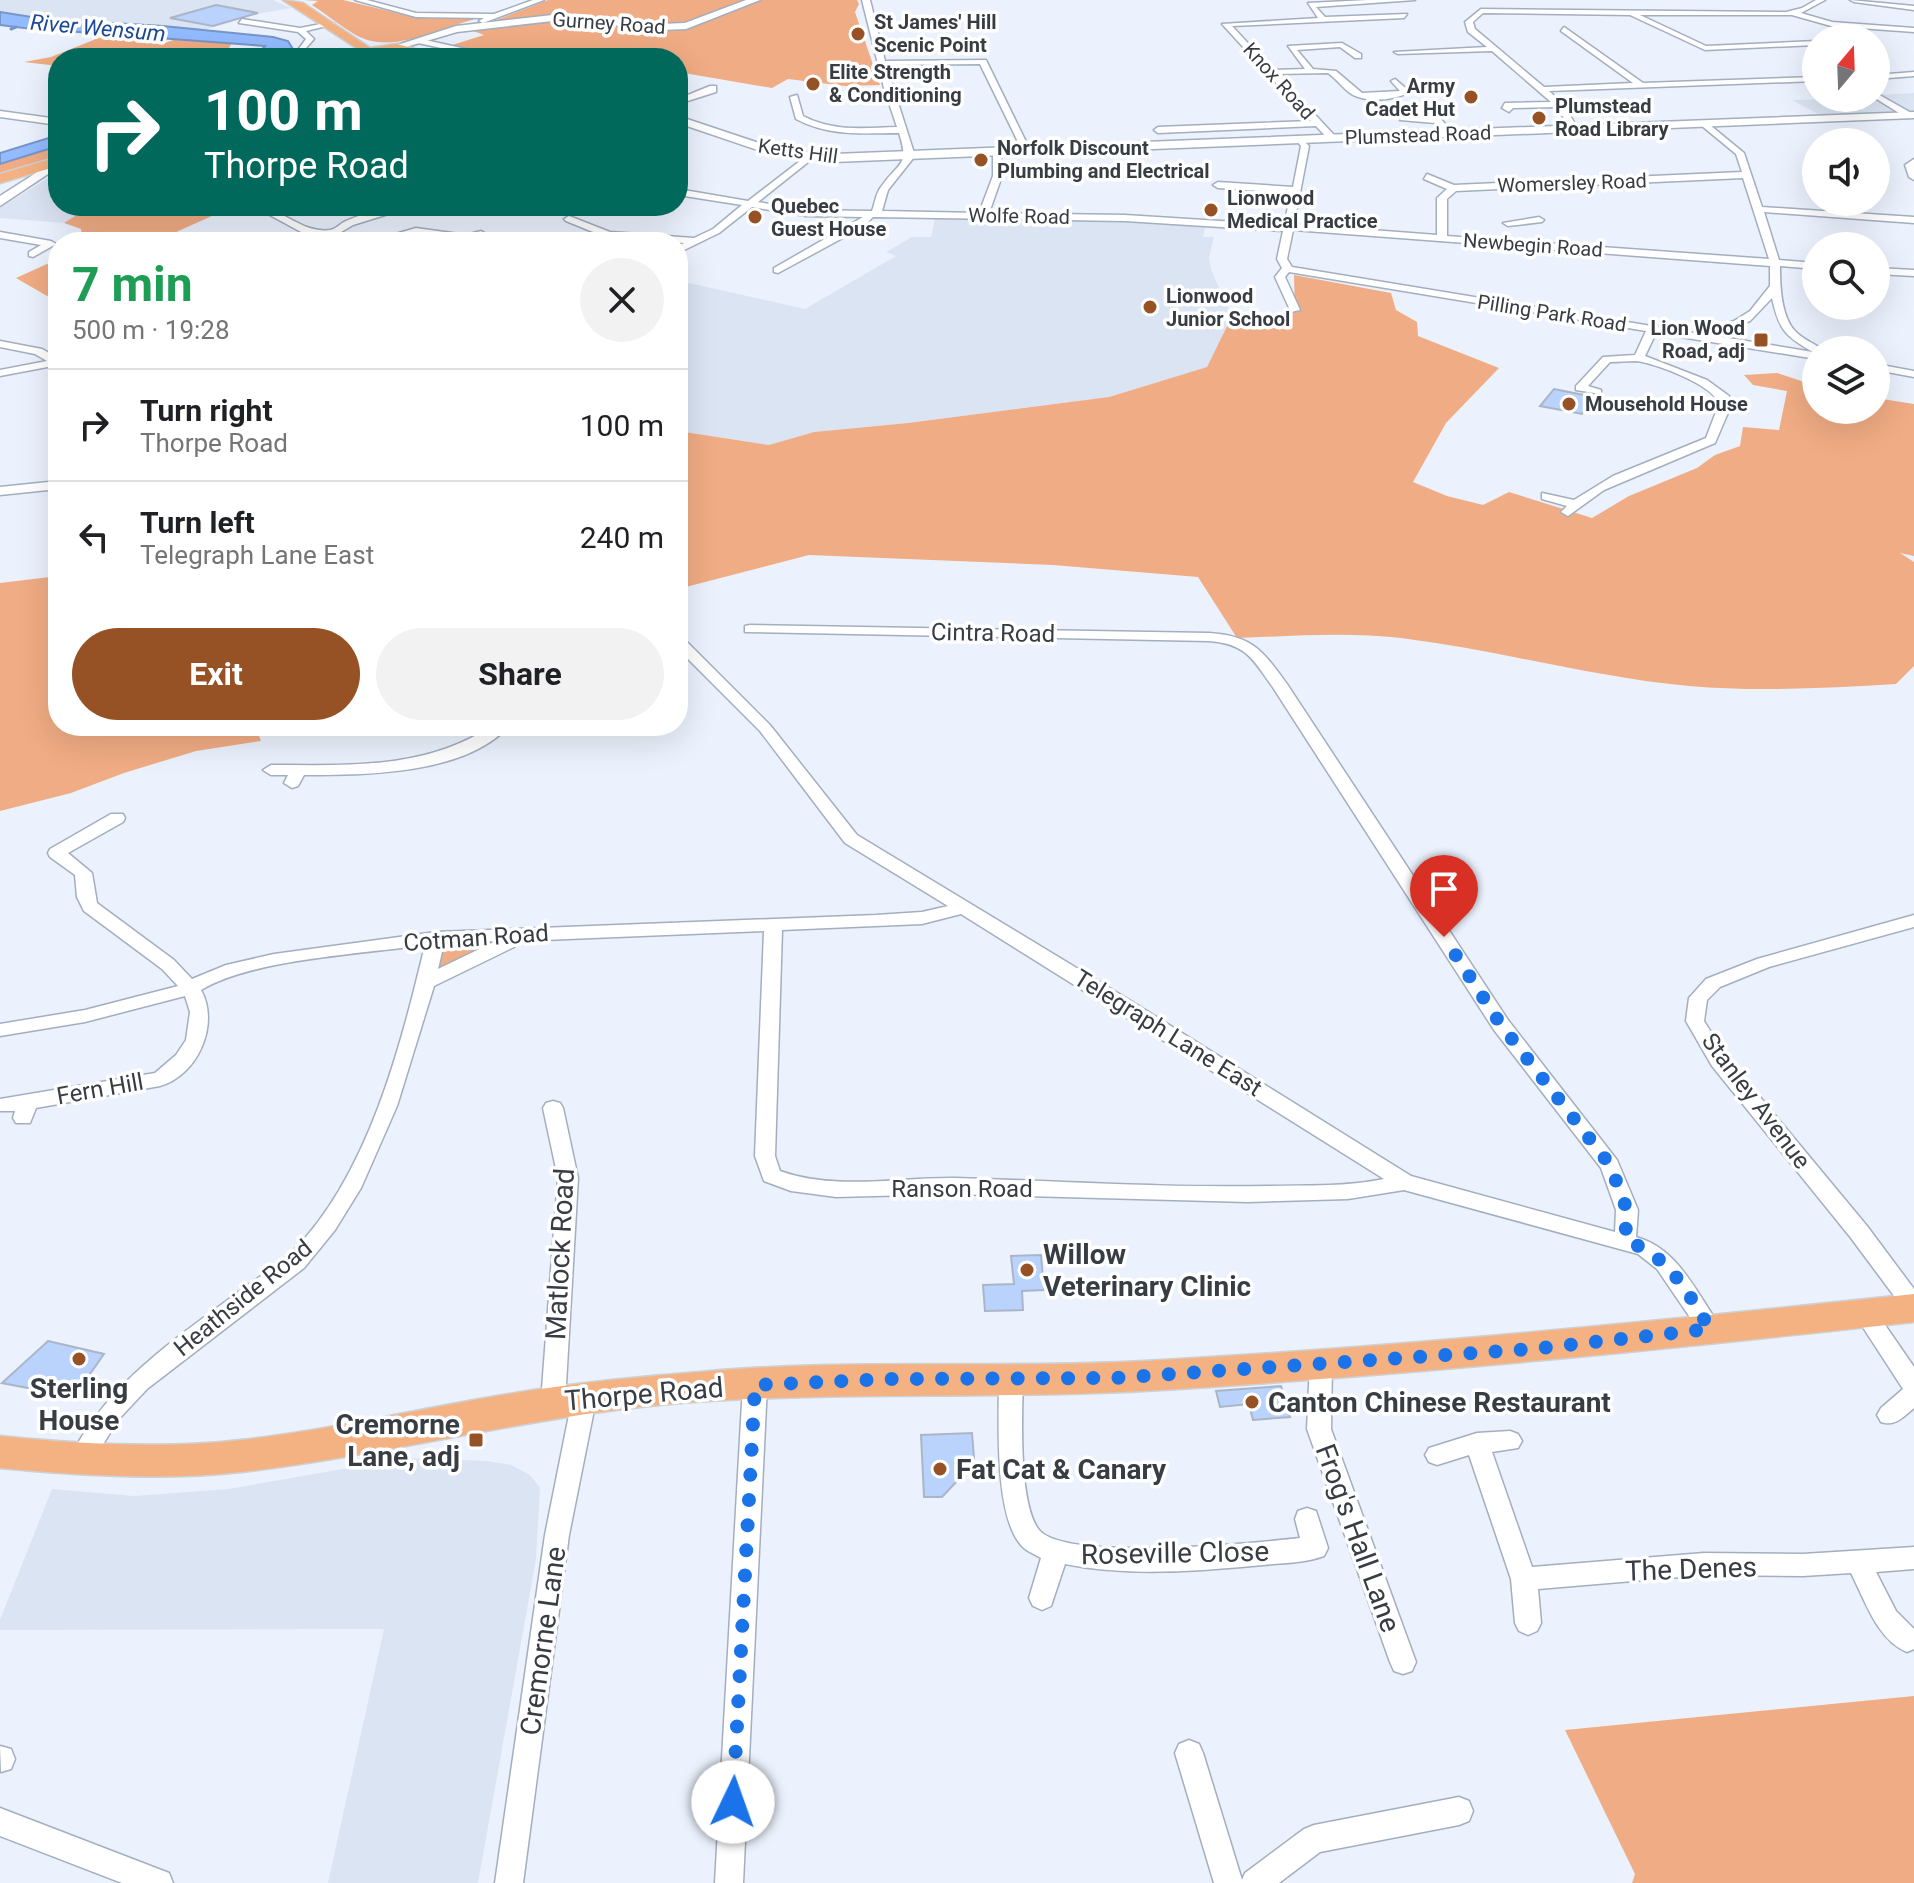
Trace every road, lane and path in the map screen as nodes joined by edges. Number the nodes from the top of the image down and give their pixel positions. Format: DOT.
graph roads {
  1 [pos="289,0"];
  2 [pos="359,0"];
  3 [pos="540,0"];
  4 [pos="755,0"];
  5 [pos="1411,0"];
  6 [pos="1821,0"];
  7 [pos="1854,0"];
  8 [pos="866,2"];
  9 [pos="854,4"];
  10 [pos="1914,8"];
  11 [pos="1631,12"];
  12 [pos="1794,13"];
  13 [pos="1404,16"];
  14 [pos="488,20"];
  15 [pos="242,21"];
  16 [pos="1329,21"];
  17 [pos="331,24"];
  18 [pos="1564,29"];
  19 [pos="300,30"];
  20 [pos="1914,30"];
  21 [pos="344,35"];
  22 [pos="1802,44"];
  23 [pos="303,48"];
  24 [pos="365,48"];
  25 [pos="393,48"];
  26 [pos="417,48"];
  27 [pos="424,48"];
  28 [pos="444,48"];
  29 [pos="1705,48"];
  30 [pos="1494,49"];
  31 [pos="1693,49"];
  32 [pos="1398,52"];
  33 [pos="1358,54"];
  34 [pos="883,63"];
  35 [pos="1890,70"];
  36 [pos="1311,71"];
  37 [pos="1270,72"];
  38 [pos="1914,74"];
  39 [pos="1900,75"];
  40 [pos="1890,76"];
  41 [pos="1802,80"];
  42 [pos="1400,82"];
  43 [pos="1643,87"];
  44 [pos="713,88"];
  45 [pos="1543,89"];
  46 [pos="794,97"];
  47 [pos="688,99"];
  48 [pos="1890,102"];
  49 [pos="1558,104"];
  50 [pos="1504,105"];
  51 [pos="1911,112"];
  52 [pos="0,114"];
  53 [pos="1408,117"];
  54 [pos="48,121"];
  55 [pos="688,123"];
  56 [pos="1317,123"];
  57 [pos="1705,124"];
  58 [pos="1166,128"];
  59 [pos="1574,129"];
  60 [pos="901,130"];
  61 [pos="1449,134"];
  62 [pos="1332,138"];
  63 [pos="1299,139"];
  64 [pos="1026,150"];
  65 [pos="997,151"];
  66 [pos="914,156"];
  67 [pos="809,157"];
  68 [pos="1914,162"];
  69 [pos="48,164"];
  70 [pos="39,167"];
  71 [pos="1747,175"];
  72 [pos="1427,177"];
  73 [pos="1914,177"];
  74 [pos="0,179"];
  75 [pos="1218,185"];
  76 [pos="1453,188"];
  77 [pos="1295,190"];
  78 [pos="688,194"];
  79 [pos="0,202"];
  80 [pos="749,204"];
  81 [pos="1756,209"];
  82 [pos="874,214"];
  83 [pos="274,216"];
  84 [pos="374,216"];
  85 [pos="983,216"];
  86 [pos="569,219"];
  87 [pos="1539,220"];
  88 [pos="1914,220"];
  89 [pos="1508,223"];
  90 [pos="1290,228"];
  91 [pos="322,232"];
  92 [pos="337,232"];
  93 [pos="601,232"];
  94 [pos="0,235"];
  95 [pos="14,237"];
  96 [pos="1442,238"];
  97 [pos="688,241"];
  98 [pos="696,242"];
  99 [pos="48,243"];
  100 [pos="0,244"];
  101 [pos="48,246"];
  102 [pos="688,246"];
  103 [pos="33,254"];
  104 [pos="1775,263"];
  105 [pos="1802,265"];
  106 [pos="1288,269"];
  107 [pos="778,270"];
  108 [pos="1890,272"];
  109 [pos="1914,273"];
  110 [pos="1775,286"];
  111 [pos="1295,310"];
  112 [pos="1652,330"];
  113 [pos="1692,336"];
  114 [pos="1802,341"];
  115 [pos="0,344"];
  116 [pos="1802,354"];
  117 [pos="48,357"];
  118 [pos="1639,358"];
  119 [pos="48,364"];
  120 [pos="1890,370"];
  121 [pos="0,373"];
  122 [pos="1914,374"];
  123 [pos="1597,392"];
  124 [pos="48,486"];
  125 [pos="0,491"];
  126 [pos="1547,496"];
  127 [pos="750,629"];
  128 [pos="688,651"];
  129 [pos="486,736"];
  130 [pos="271,770"];
  131 [pos="117,818"];
  132 [pos="962,908"];
  133 [pos="1914,921"];
  134 [pos="773,927"];
  135 [pos="515,934"];
  136 [pos="436,938"];
  137 [pos="426,982"];
  138 [pos="189,989"];
  139 [pos="0,1030"];
  140 [pos="4,1105"];
  141 [pos="553,1108"];
  142 [pos="1404,1182"];
  143 [pos="1625,1240"];
  144 [pos="1914,1307"];
  145 [pos="1864,1312"];
  146 [pos="1710,1329"];
  147 [pos="1321,1364"];
  148 [pos="1011,1378"];
  149 [pos="755,1385"];
  150 [pos="1914,1386"];
  151 [pos="1914,1394"];
  152 [pos="567,1401"];
  153 [pos="1889,1415"];
  154 [pos="1510,1441"];
  155 [pos="1477,1443"];
  156 [pos="0,1452"];
  157 [pos="1437,1455"];
  158 [pos="81,1460"];
  159 [pos="1307,1519"];
  160 [pos="1055,1554"];
  161 [pos="1914,1558"];
  162 [pos="1858,1561"];
  163 [pos="1524,1579"];
  164 [pos="1042,1598"];
  165 [pos="1528,1623"];
  166 [pos="1907,1640"];
  167 [pos="1403,1662"];
  168 [pos="1189,1753"];
  169 [pos="1459,1811"];
  170 [pos="0,1822"];
  171 [pos="159,1883"];
  172 [pos="509,1883"];
  173 [pos="729,1883"];
  174 [pos="1228,1883"];
  175 [pos="1255,1883"];
  1 -- 17 [label="main road"];
  2 -- 14 [label="street"];
  3 -- 14 [label="street"];
  4 -- 14 [label="main road, Gurney Road"];
  5 -- 16 [label="street"];
  6 -- 12 [label="street"];
  7 -- 10 [label="street"];
  8 -- 9 [label="street"];
  8 -- 34 [label="street"];
  11 -- 12 [label="street"];
  11 -- 29 [label="street"];
  11 -- 30 [label="street"];
  12 -- 20 [label="street"];
  13 -- 16 [label="street"];
  14 -- 26 [label="main road, Gurney Road"];
  15 -- 19 [label="street"];
  16 -- 37 [label="street, Knox Road"];
  17 -- 19 [label="street"];
  17 -- 21 [label="main road"];
  18 -- 43 [label="street"];
  19 -- 23 [label="street"];
  21 -- 24 [label="main road"];
  21 -- 25 [label="main road"];
  22 -- 29 [label="street"];
  27 -- 28 [label="street"];
  29 -- 31 [label="street"];
  30 -- 32 [label="street"];
  30 -- 45 [label="street"];
  33 -- 36 [label="street"];
  34 -- 60 [label="street"];
  34 -- 64 [label="street"];
  35 -- 39 [label="street"];
  36 -- 37 [label="street"];
  36 -- 42 [label="street"];
  37 -- 56 [label="street, Knox Road"];
  38 -- 39 [label="street"];
  39 -- 40 [label="street"];
  41 -- 43 [label="street"];
  43 -- 45 [label="street"];
  44 -- 47 [label="street"];
  45 -- 49 [label="street"];
  46 -- 60 [label="street"];
  48 -- 51 [label="street"];
  49 -- 50 [label="street"];
  49 -- 59 [label="street"];
  51 -- 57 [label="main road, Plumstead Road"];
  52 -- 54 [label="street"];
  53 -- 61 [label="street"];
  55 -- 67 [label="main road, Ketts Hill"];
  56 -- 58 [label="street"];
  56 -- 62 [label="street, Knox Road"];
  57 -- 59 [label="main road, Plumstead Road"];
  57 -- 71 [label="street"];
  59 -- 61 [label="main road, Plumstead Road"];
  60 -- 66 [label="street"];
  61 -- 62 [label="main road, Plumstead Road"];
  62 -- 63 [label="main road, Plumstead Road"];
  63 -- 64 [label="main road, Plumstead Road"];
  63 -- 77 [label="street"];
  64 -- 65 [label="main road, Plumstead Road"];
  65 -- 66 [label="main road, Plumstead Road"];
  65 -- 85 [label="street"];
  66 -- 67 [label="main road, Ketts Hill"];
  66 -- 82 [label="street"];
  67 -- 80 [label="street"];
  68 -- 73 [label="street"];
  69 -- 70 [label="main road"];
  70 -- 74 [label="main road"];
  70 -- 79 [label="main road"];
  71 -- 76 [label="street, Womersley Road"];
  71 -- 81 [label="street"];
  72 -- 76 [label="street"];
  75 -- 77 [label="street"];
  76 -- 96 [label="street"];
  77 -- 90 [label="street"];
  78 -- 80 [label="street, Wolfe Road"];
  80 -- 82 [label="street, Wolfe Road"];
  80 -- 98 [label="street"];
  81 -- 88 [label="street"];
  81 -- 104 [label="street"];
  82 -- 85 [label="street, Wolfe Road"];
  82 -- 107 [label="street"];
  83 -- 91 [label="street"];
  84 -- 92 [label="street"];
  85 -- 90 [label="street, Wolfe Road"];
  86 -- 93 [label="street"];
  87 -- 89 [label="street"];
  90 -- 96 [label="street, Newbegin Road"];
  90 -- 106 [label="street"];
  94 -- 95 [label="street"];
  95 -- 99 [label="street"];
  95 -- 100 [label="street"];
  96 -- 104 [label="street, Newbegin Road"];
  97 -- 98 [label="street"];
  98 -- 102 [label="street"];
  101 -- 103 [label="street"];
  104 -- 105 [label="street, Newbegin Road"];
  104 -- 110 [label="street"];
  106 -- 111 [label="street"];
  106 -- 112 [label="street, Pilling Park Road"];
  108 -- 109 [label="street"];
  110 -- 113 [label="street"];
  110 -- 114 [label="street"];
  112 -- 113 [label="street, Pilling Park Road"];
  112 -- 118 [label="street"];
  113 -- 116 [label="street, Pilling Park Road"];
  115 -- 117 [label="street"];
  118 -- 123 [label="street"];
  118 -- 126 [label="street"];
  119 -- 121 [label="street"];
  120 -- 122 [label="street"];
  124 -- 125 [label="street"];
  127 -- 143 [label="street, Cintra Road"];
  128 -- 132 [label="street, Telegraph Lane East"];
  129 -- 130 [label="street"];
  131 -- 138 [label="street"];
  132 -- 134 [label="street, Cotman Road"];
  132 -- 142 [label="street, Telegraph Lane East"];
  133 -- 144 [label="street, Stanley Avenue"];
  134 -- 135 [label="street, Cotman Road"];
  134 -- 142 [label="street, Ranson Road"];
  135 -- 136 [label="street, Cotman Road"];
  135 -- 137 [label="street"];
  136 -- 137 [label="street, Heathside Road"];
  136 -- 138 [label="street, Cotman Road"];
  137 -- 158 [label="street, Heathside Road"];
  138 -- 139 [label="street, Cotman Road"];
  138 -- 140 [label="street, Fern Hill"];
  141 -- 152 [label="street, Matlock Road"];
  142 -- 143 [label="street, Telegraph Lane East"];
  143 -- 146 [label="street, Telegraph Lane East"];
  144 -- 145 [label="main road, Thorpe Road"];
  145 -- 146 [label="main road, Thorpe Road"];
  145 -- 150 [label="street"];
  146 -- 147 [label="main road, Thorpe Road"];
  147 -- 148 [label="main road, Thorpe Road"];
  147 -- 167 [label="street, Frog's Hall Lane"];
  148 -- 149 [label="main road, Thorpe Road"];
  148 -- 160 [label="street, Roseville Close"];
  149 -- 152 [label="main road, Thorpe Road"];
  149 -- 173 [label="street"];
  151 -- 153 [label="street"];
  152 -- 158 [label="main road, Thorpe Road"];
  152 -- 172 [label="street, Cremorne Lane"];
  154 -- 155 [label="street"];
  155 -- 157 [label="street"];
  155 -- 163 [label="street"];
  156 -- 158 [label="main road, Thorpe Road"];
  159 -- 160 [label="street, Roseville Close"];
  160 -- 164 [label="street, Roseville Close"];
  161 -- 162 [label="street, The Denes"];
  162 -- 163 [label="street, The Denes"];
  162 -- 166 [label="street"];
  163 -- 165 [label="street"];
  168 -- 174 [label="street"];
  169 -- 175 [label="street"];
  170 -- 171 [label="street"];
}
